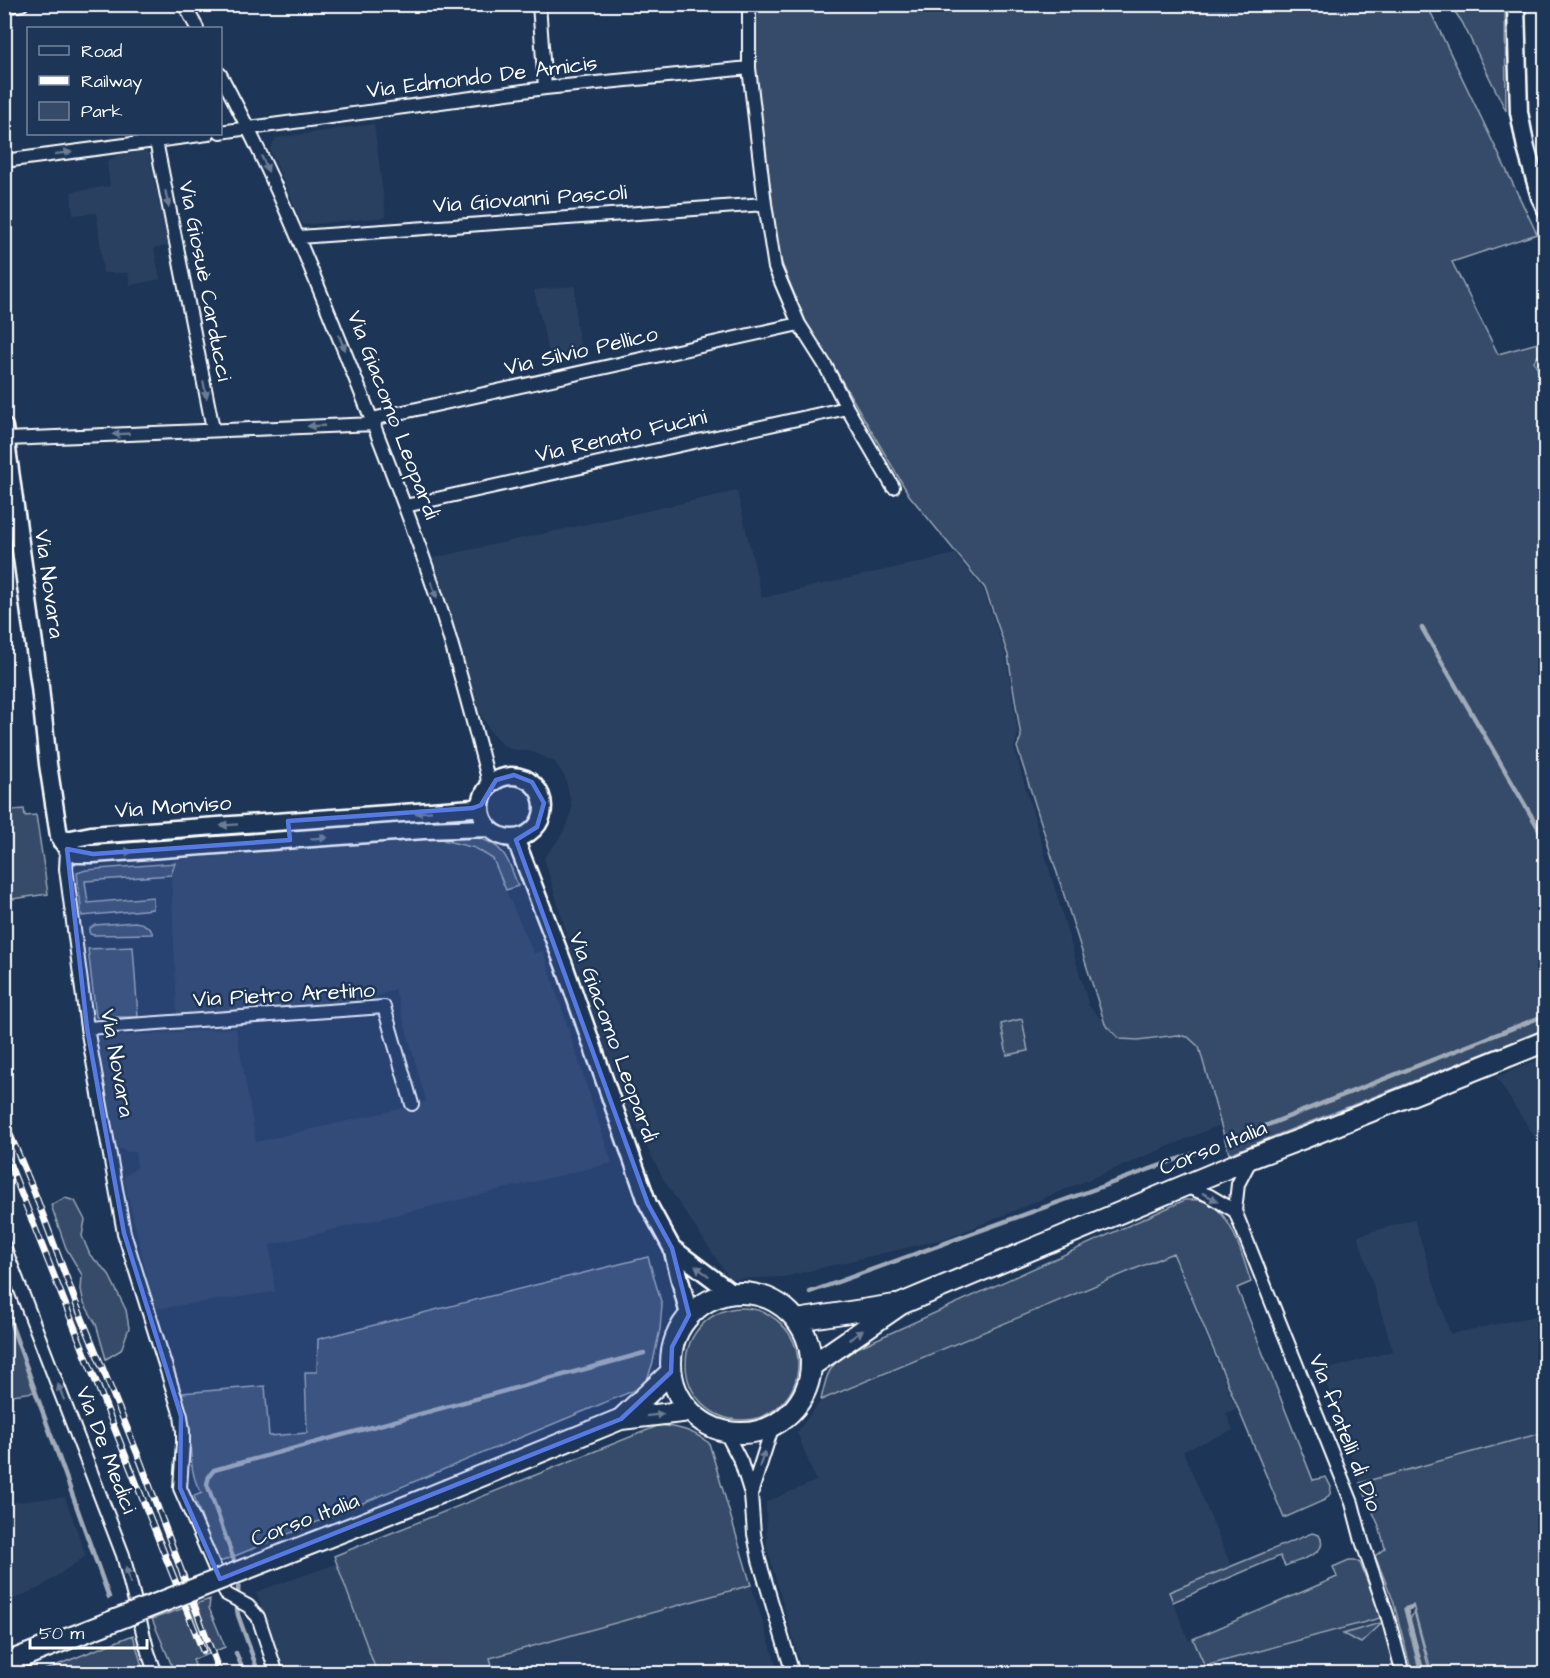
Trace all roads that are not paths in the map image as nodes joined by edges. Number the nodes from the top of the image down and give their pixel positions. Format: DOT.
graph roads {
  1 [pos="22,4"];
  2 [pos="184,4"];
  3 [pos="539,4"];
  4 [pos="749,4"];
  5 [pos="1515,4"];
  6 [pos="4,7"];
  7 [pos="196,27"];
  8 [pos="749,68"];
  9 [pos="222,78"];
  10 [pos="544,88"];
  11 [pos="249,128"];
  12 [pos="222,132"];
  13 [pos="201,135"];
  14 [pos="156,141"];
  15 [pos="4,161"];
  16 [pos="765,204"];
  17 [pos="1545,209"];
  18 [pos="299,237"];
  19 [pos="799,324"];
  20 [pos="847,408"];
  21 [pos="374,422"];
  22 [pos="213,429"];
  23 [pos="6,433"];
  24 [pos="893,487"];
  25 [pos="405,506"];
  26 [pos="488,786"];
  27 [pos="481,805"];
  28 [pos="288,821"];
  29 [pos="489,828"];
  30 [pos="515,838"];
  31 [pos="290,840"];
  32 [pos="64,845"];
  33 [pos="87,1028"];
  34 [pos="1545,1041"];
  35 [pos="412,1104"];
  36 [pos="1251,1158"];
  37 [pos="1184,1186"];
  38 [pos="1235,1211"];
  39 [pos="4,1246"];
  40 [pos="672,1248"];
  41 [pos="732,1293"];
  42 [pos="901,1304"];
  43 [pos="689,1315"];
  44 [pos="797,1320"];
  45 [pos="811,1366"];
  46 [pos="671,1372"];
  47 [pos="690,1411"];
  48 [pos="621,1419"];
  49 [pos="773,1425"];
  50 [pos="725,1431"];
  51 [pos="751,1494"];
  52 [pos="4,1664"];
  53 [pos="156,1674"];
  54 [pos="278,1674"];
  55 [pos="793,1674"];
  56 [pos="1403,1674"];
  1 -- 6 [label="street"];
  2 -- 7 [label="street"];
  3 -- 10 [label="street"];
  4 -- 8 [label="street"];
  5 -- 17 [label="street"];
  8 -- 10 [label="street, Via Edmondo De Amicis"];
  8 -- 16 [label="street"];
  9 -- 11 [label="street, Via Giacomo Leopardi"];
  10 -- 11 [label="street, Via Edmondo De Amicis"];
  11 -- 12 [label="street, Via Edmondo De Amicis"];
  11 -- 18 [label="street, Via Giacomo Leopardi, one-way"];
  13 -- 14 [label="street"];
  15 -- 14 [label="street, one-way"];
  14 -- 22 [label="street, Via Giosuè Carducci, one-way"];
  16 -- 18 [label="street, Via Giovanni Pascoli"];
  16 -- 19 [label="street"];
  18 -- 21 [label="street, Via Giacomo Leopardi, one-way"];
  19 -- 20 [label="street"];
  19 -- 21 [label="street, Via Silvio Pellico"];
  20 -- 24 [label="street"];
  20 -- 25 [label="street, Via Renato Fucini"];
  21 -- 22 [label="street, Via Silvio Pellico, one-way"];
  21 -- 25 [label="street, Via Giacomo Leopardi"];
  22 -- 23 [label="street, Via Silvio Pellico, one-way"];
  23 -- 32 [label="street, Via Novara"];
  25 -- 26 [label="street, Via Giacomo Leopardi, one-way"];
  26 -- 27 [label="street"];
  26 -- 30 [label="street"];
  27 -- 28 [label="street, Via Monviso, one-way"];
  27 -- 29 [label="street"];
  28 -- 31 [label="street"];
  28 -- 32 [label="street, Via Monviso, one-way"];
  29 -- 30 [label="street"];
  31 -- 29 [label="street, Via Monviso, one-way"];
  30 -- 40 [label="street, Via Giacomo Leopardi"];
  32 -- 31 [label="street, Via Monviso, one-way"];
  32 -- 33 [label="street, Via Novara"];
  33 -- 35 [label="street, Via Pietro Aretino"];
  33 -- 54 [label="street, Via Novara"];
  34 -- 36 [label="main road, Corso Italia"];
  36 -- 37 [label="main road, Corso Italia"];
  36 -- 38 [label="street"];
  37 -- 38 [label="street, one-way"];
  37 -- 42 [label="main road, Corso Italia"];
  38 -- 56 [label="street, Via fratelli di Dio"];
  53 -- 39 [label="street, Via De Medici, one-way"];
  41 -- 40 [label="street, Via Giacomo Leopardi, one-way"];
  40 -- 43 [label="street, Via Giacomo Leopardi"];
  41 -- 43 [label="main road"];
  41 -- 44 [label="main road"];
  42 -- 44 [label="main road, Corso Italia"];
  45 -- 42 [label="main road, Corso Italia, one-way"];
  43 -- 46 [label="main road"];
  44 -- 45 [label="main road"];
  45 -- 49 [label="main road"];
  46 -- 47 [label="main road"];
  46 -- 48 [label="main road, Corso Italia"];
  48 -- 47 [label="main road, Corso Italia, one-way"];
  47 -- 50 [label="main road"];
  48 -- 52 [label="main road, Corso Italia, bridge"];
  49 -- 50 [label="main road"];
  51 -- 49 [label="street, one-way"];
  50 -- 51 [label="street"];
  51 -- 55 [label="street"];
}
